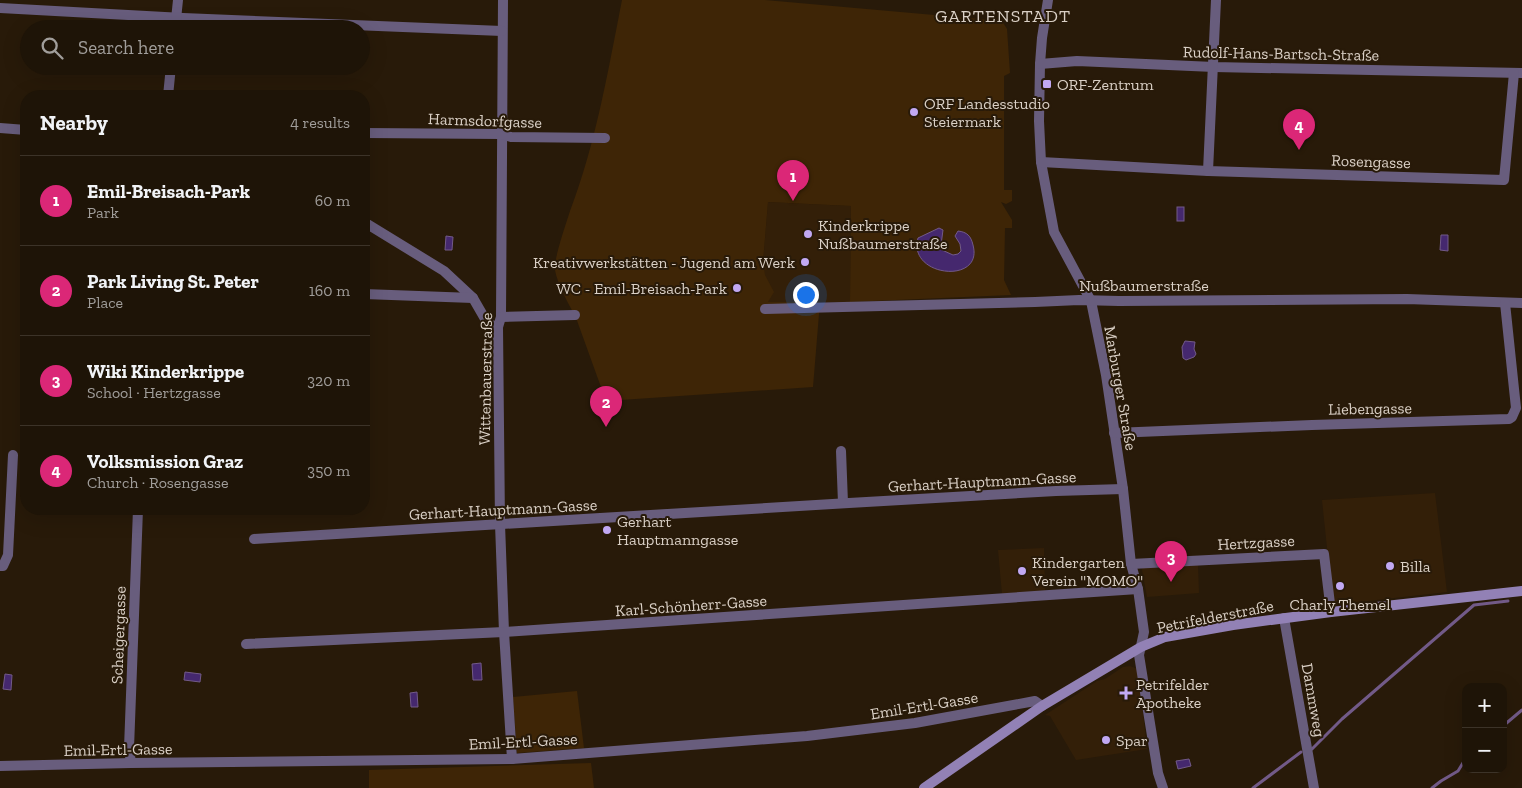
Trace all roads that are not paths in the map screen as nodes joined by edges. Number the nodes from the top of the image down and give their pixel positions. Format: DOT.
graph roads {
  1 [pos="178,0"];
  2 [pos="503,0"];
  3 [pos="1048,0"];
  4 [pos="1216,0"];
  5 [pos="0,8"];
  6 [pos="176,18"];
  7 [pos="226,20"];
  8 [pos="370,26"];
  9 [pos="502,31"];
  10 [pos="1040,64"];
  11 [pos="1214,67"];
  12 [pos="1518,73"];
  13 [pos="170,75"];
  14 [pos="169,90"];
  15 [pos="0,128"];
  16 [pos="20,130"];
  17 [pos="370,133"];
  18 [pos="501,134"];
  19 [pos="605,138"];
  20 [pos="1041,162"];
  21 [pos="1208,172"];
  22 [pos="370,226"];
  23 [pos="370,294"];
  24 [pos="473,298"];
  25 [pos="1091,301"];
  26 [pos="1505,303"];
  27 [pos="1522,303"];
  28 [pos="765,309"];
  29 [pos="575,315"];
  30 [pos="499,322"];
  31 [pos="1114,433"];
  32 [pos="840,450"];
  33 [pos="13,455"];
  34 [pos="1123,489"];
  35 [pos="843,503"];
  36 [pos="138,515"];
  37 [pos="500,524"];
  38 [pos="254,538"];
  39 [pos="1131,564"];
  40 [pos="0,566"];
  41 [pos="1138,589"];
  42 [pos="1522,591"];
  43 [pos="1331,612"];
  44 [pos="1284,618"];
  45 [pos="504,632"];
  46 [pos="246,644"];
  47 [pos="1141,647"];
  48 [pos="1042,706"];
  49 [pos="512,759"];
  50 [pos="131,762"];
  51 [pos="0,766"];
  52 [pos="924,788"];
  53 [pos="1163,788"];
  54 [pos="1314,788"];
  1 -- 6 [label="street"];
  2 -- 9 [label="street, Wittenbauerstraße"];
  3 -- 10 [label="street, Marburger Straße"];
  4 -- 11 [label="street"];
  5 -- 6 [label="street"];
  6 -- 7 [label="street"];
  8 -- 9 [label="street"];
  9 -- 18 [label="street, Wittenbauerstraße"];
  10 -- 11 [label="street, Rudolf-Hans-Bartsch-Straße"];
  10 -- 20 [label="street, Marburger Straße"];
  11 -- 12 [label="street, Rudolf-Hans-Bartsch-Straße"];
  11 -- 21 [label="street"];
  12 -- 21 [label="street, Rosengasse"];
  13 -- 14 [label="street"];
  15 -- 16 [label="street"];
  17 -- 18 [label="street, Harmsdorfgasse"];
  18 -- 19 [label="street, Harmsdorfgasse"];
  18 -- 30 [label="street, Wittenbauerstraße"];
  20 -- 21 [label="street, Rosengasse"];
  20 -- 25 [label="street, Marburger Straße"];
  22 -- 24 [label="street"];
  23 -- 24 [label="street"];
  24 -- 30 [label="street"];
  25 -- 26 [label="street, Nußbaumerstraße"];
  25 -- 28 [label="street, Nußbaumerstraße"];
  25 -- 31 [label="street, Marburger Straße"];
  26 -- 27 [label="street, Nußbaumerstraße"];
  26 -- 31 [label="street, Liebengasse"];
  29 -- 30 [label="street"];
  30 -- 37 [label="street, Wittenbauerstraße"];
  31 -- 34 [label="street, Marburger Straße"];
  32 -- 35 [label="street"];
  33 -- 40 [label="street"];
  34 -- 35 [label="street, Gerhart-Hauptmann-Gasse"];
  34 -- 39 [label="street, Marburger Straße"];
  35 -- 37 [label="street, Gerhart-Hauptmann-Gasse"];
  36 -- 50 [label="street, Scheigergasse"];
  37 -- 38 [label="street, Gerhart-Hauptmann-Gasse"];
  37 -- 45 [label="street, Wittenbauerstraße"];
  39 -- 41 [label="street, Marburger Straße"];
  39 -- 43 [label="street, Hertzgasse"];
  41 -- 45 [label="street, Karl-Schönherr-Gasse"];
  41 -- 47 [label="street, Marburger Straße"];
  42 -- 43 [label="main road, Petrifelderstraße"];
  43 -- 44 [label="main road, Petrifelderstraße"];
  44 -- 47 [label="main road, Petrifelderstraße"];
  44 -- 54 [label="street, Dammweg"];
  45 -- 46 [label="street, Karl-Schönherr-Gasse"];
  45 -- 49 [label="street, Wittenbauerstraße"];
  47 -- 48 [label="main road, Petrifelderstraße"];
  47 -- 53 [label="street, Marburger Straße"];
  48 -- 49 [label="street, Emil-Ertl-Gasse"];
  48 -- 52 [label="main road, Petrifelderstraße"];
  49 -- 50 [label="street, Emil-Ertl-Gasse"];
  50 -- 51 [label="street, Emil-Ertl-Gasse"];
}
